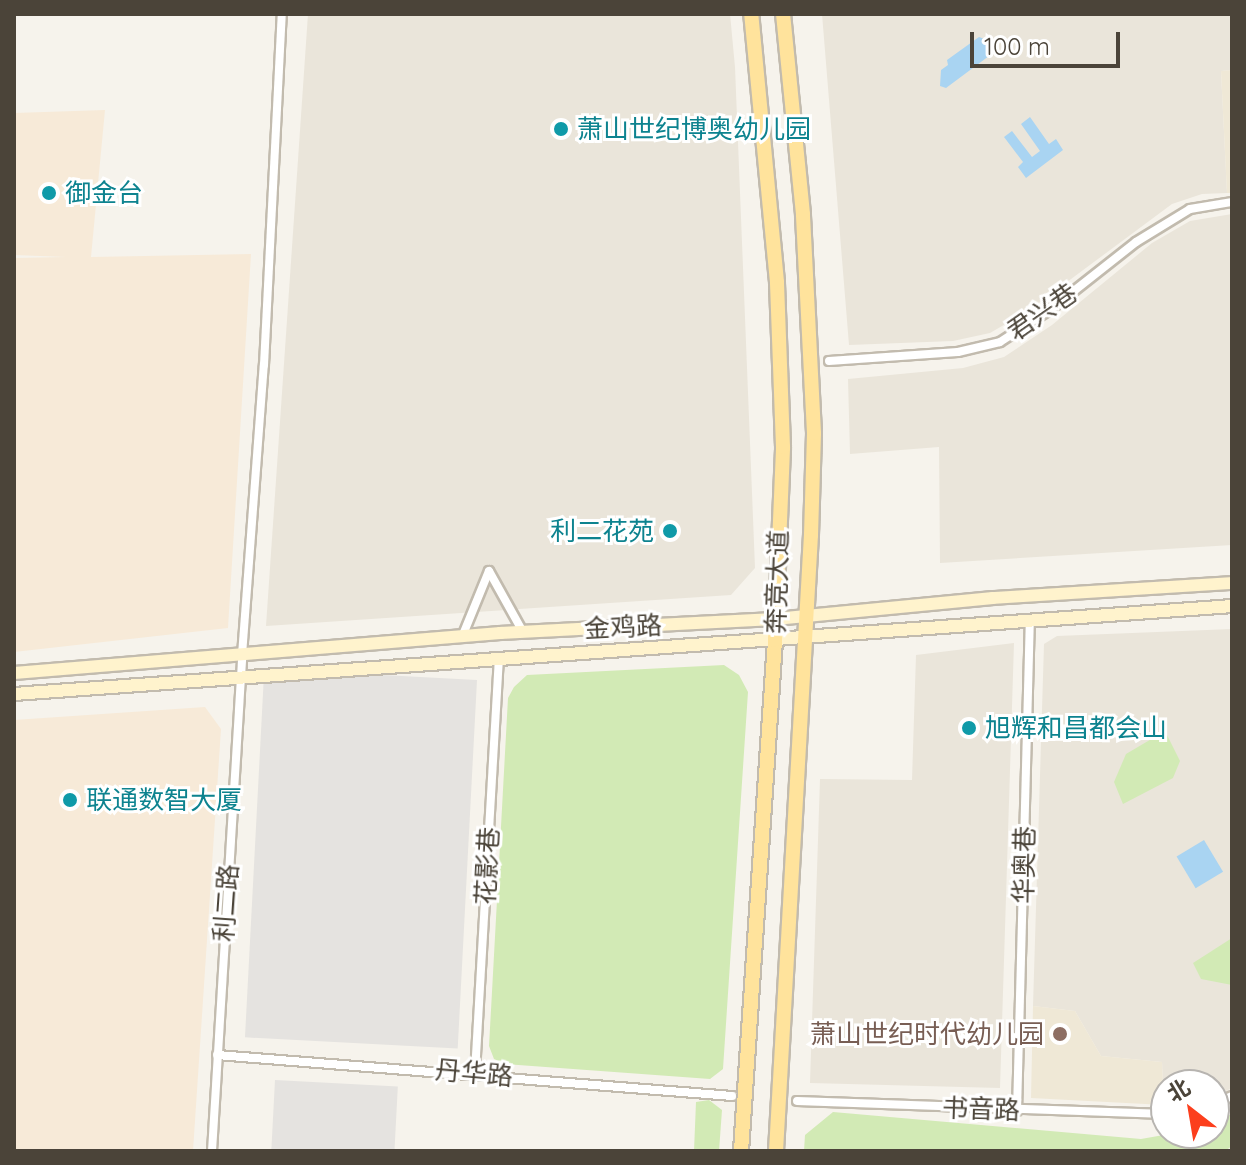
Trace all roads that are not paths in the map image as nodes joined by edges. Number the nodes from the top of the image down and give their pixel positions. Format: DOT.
graph roads {
  1 [pos="282,14"];
  2 [pos="751,14"];
  3 [pos="783,14"];
  4 [pos="1232,202"];
  5 [pos="829,361"];
  6 [pos="1232,583"];
  7 [pos="1232,606"];
  8 [pos="807,616"];
  9 [pos="775,619"];
  10 [pos="1030,620"];
  11 [pos="523,632"];
  12 [pos="462,637"];
  13 [pos="806,638"];
  14 [pos="775,640"];
  15 [pos="242,655"];
  16 [pos="499,659"];
  17 [pos="14,673"];
  18 [pos="240,678"];
  19 [pos="14,694"];
  20 [pos="217,1055"];
  21 [pos="475,1073"];
  22 [pos="732,1096"];
  23 [pos="797,1101"];
  24 [pos="1017,1111"];
  25 [pos="1150,1114"];
  26 [pos="212,1151"];
  27 [pos="741,1151"];
  28 [pos="776,1151"];
  1 -- 15 [label="street, 利二路"];
  2 -- 9 [label="main road, 奔竞大道"];
  3 -- 8 [label="main road, 奔竞大道"];
  4 -- 5 [label="street, 君兴巷"];
  6 -- 8 [label="main road, 金鸡路"];
  7 -- 10 [label="main road, 金鸡路"];
  8 -- 9 [label="main road, 金鸡路"];
  8 -- 13 [label="main road, 奔竞大道"];
  9 -- 11 [label="main road, 金鸡路"];
  9 -- 14 [label="main road, 奔竞大道"];
  10 -- 13 [label="main road, 金鸡路"];
  10 -- 24 [label="street, 华奥巷"];
  11 -- 12 [label="main road, 金鸡路"];
  11 -- 12 [label="street"];
  12 -- 15 [label="main road, 金鸡路"];
  13 -- 14 [label="main road, 金鸡路"];
  13 -- 28 [label="main road, 奔竞大道"];
  14 -- 16 [label="main road, 金鸡路"];
  14 -- 27 [label="main road, 奔竞大道"];
  15 -- 17 [label="main road, 金鸡路"];
  15 -- 18 [label="street, 利二路"];
  16 -- 18 [label="main road, 金鸡路"];
  16 -- 21 [label="street, 花影巷"];
  18 -- 19 [label="main road, 金鸡路"];
  18 -- 20 [label="street, 利二路"];
  20 -- 21 [label="street, 丹华路"];
  20 -- 26 [label="street, 利二路"];
  21 -- 22 [label="street, 丹华路"];
  23 -- 24 [label="street, 书音路"];
  24 -- 25 [label="street, 书音路"];
}
